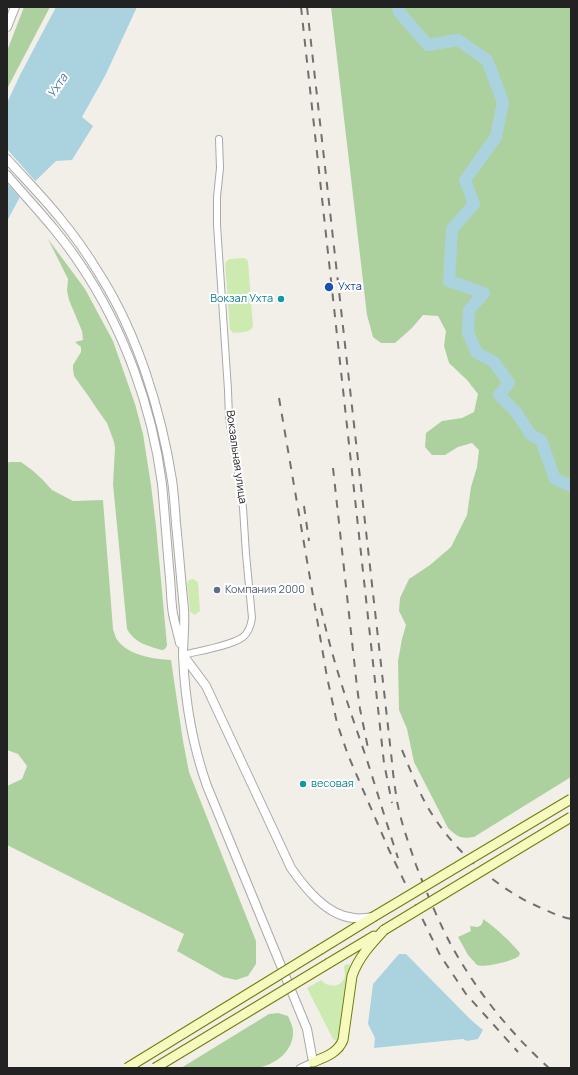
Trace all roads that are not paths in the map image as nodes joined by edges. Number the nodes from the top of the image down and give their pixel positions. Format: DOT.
graph roads {
  1 [pos="15,7"];
  2 [pos="7,27"];
  3 [pos="219,139"];
  4 [pos="7,159"];
  5 [pos="7,175"];
  6 [pos="183,654"];
  7 [pos="571,799"];
  8 [pos="571,817"];
  9 [pos="373,917"];
  10 [pos="384,930"];
  11 [pos="313,1062"];
  12 [pos="127,1068"];
  13 [pos="155,1068"];
  14 [pos="300,1068"];
  1 -- 2 [label="street"];
  3 -- 6 [label="street, Вокзальная улица"];
  4 -- 6 [label="street"];
  5 -- 6 [label="street"];
  6 -- 9 [label="street"];
  6 -- 11 [label="street"];
  7 -- 9 [label="main road, bridge"];
  8 -- 10 [label="main road, bridge"];
  9 -- 12 [label="main road, bridge"];
  10 -- 11 [label="main road"];
  10 -- 13 [label="main road, bridge"];
  11 -- 14 [label="street"];
}
